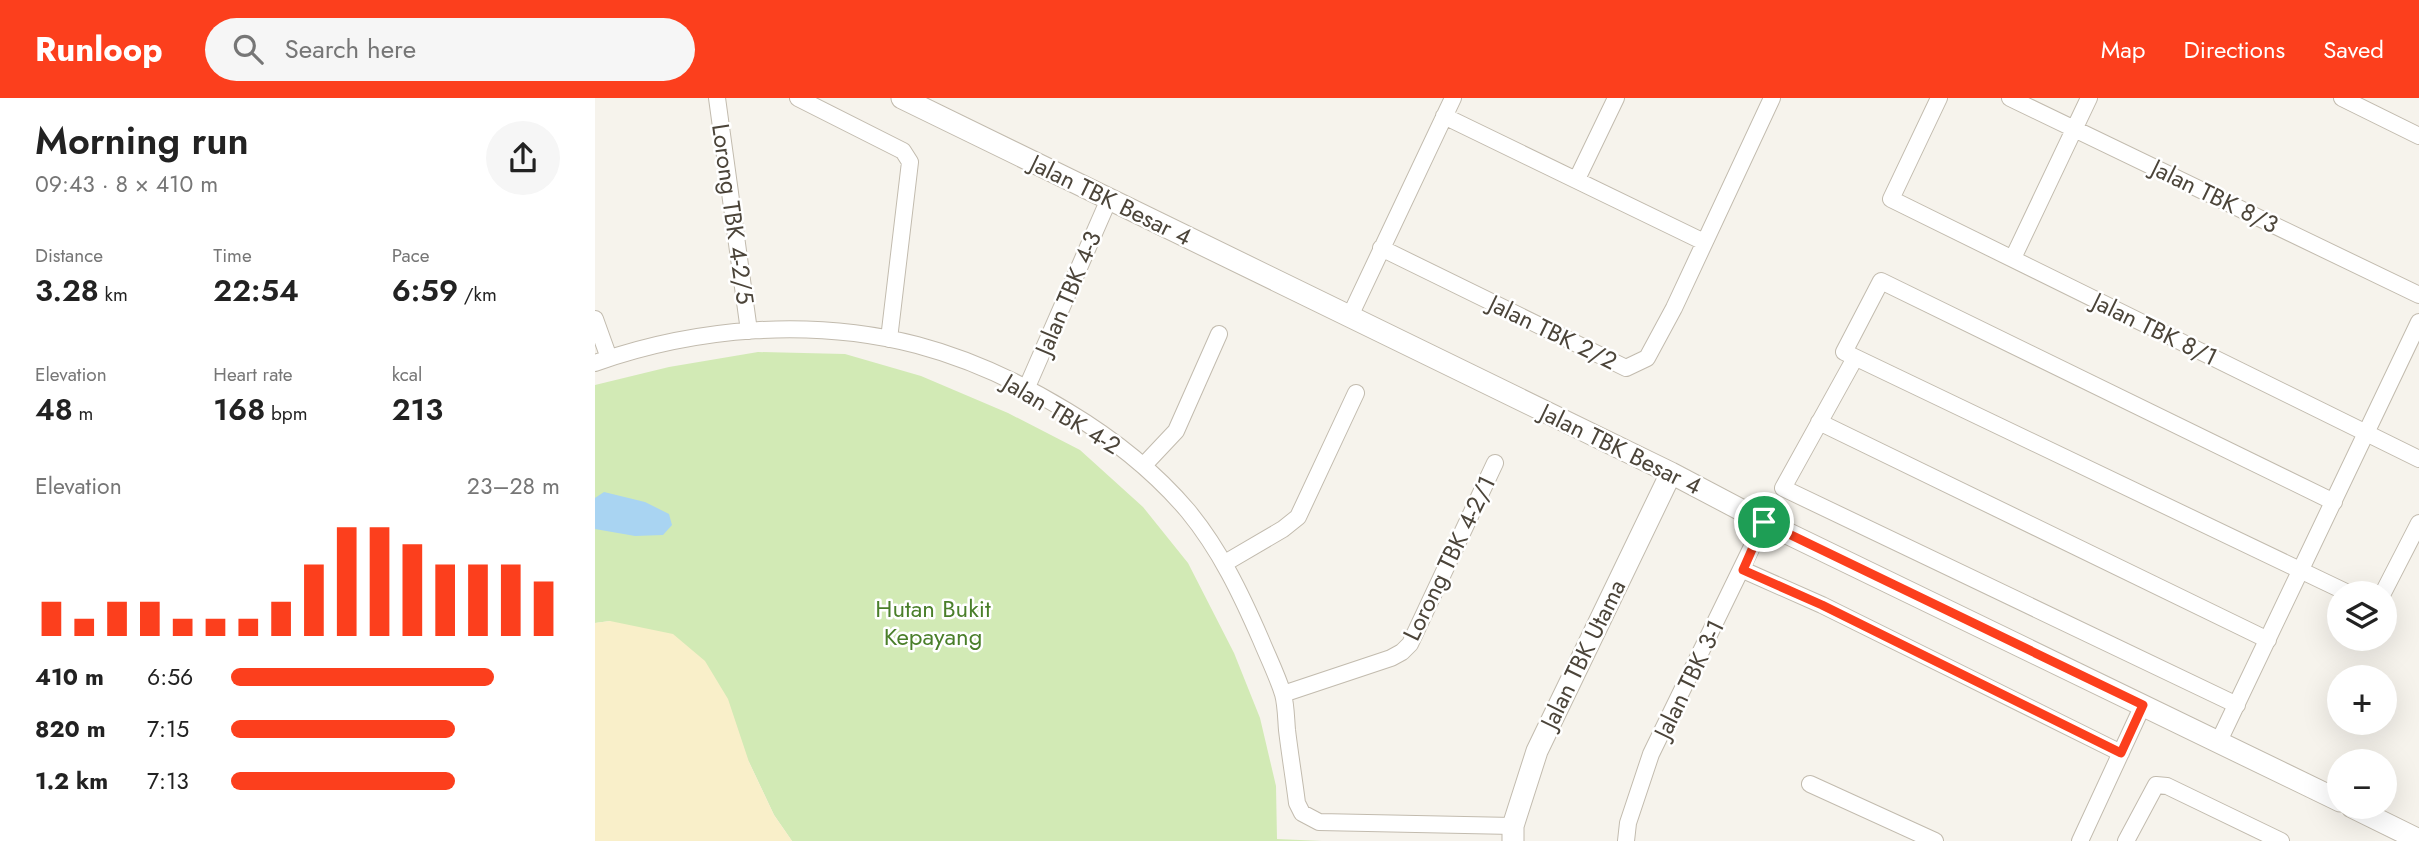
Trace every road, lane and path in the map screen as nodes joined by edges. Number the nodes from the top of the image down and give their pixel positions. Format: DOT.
graph roads {
  1 [pos="717,98"];
  2 [pos="798,98"];
  3 [pos="902,98"];
  4 [pos="1453,98"];
  5 [pos="1616,98"];
  6 [pos="1772,98"];
  7 [pos="1939,98"];
  8 [pos="2010,98"];
  9 [pos="2089,98"];
  10 [pos="2341,98"];
  11 [pos="1444,116"];
  12 [pos="2075,128"];
  13 [pos="2419,136"];
  14 [pos="1577,179"];
  15 [pos="1109,199"];
  16 [pos="1704,242"];
  17 [pos="1381,248"];
  18 [pos="2013,258"];
  19 [pos="2419,295"];
  20 [pos="1350,316"];
  21 [pos="595,319"];
  22 [pos="2419,322"];
  23 [pos="749,331"];
  24 [pos="1219,334"];
  25 [pos="889,338"];
  26 [pos="1855,358"];
  27 [pos="602,361"];
  28 [pos="1027,387"];
  29 [pos="1356,393"];
  30 [pos="1819,422"];
  31 [pos="2367,434"];
  32 [pos="2419,459"];
  33 [pos="1495,463"];
  34 [pos="1144,465"];
  35 [pos="1671,473"];
  36 [pos="2334,502"];
  37 [pos="1764,522"];
  38 [pos="2419,523"];
  39 [pos="1225,563"];
  40 [pos="2302,569"];
  41 [pos="1743,570"];
  42 [pos="2389,581"];
  43 [pos="2327,582"];
  44 [pos="2268,640"];
  45 [pos="1283,694"];
  46 [pos="2143,705"];
  47 [pos="2237,705"];
  48 [pos="2219,741"];
  49 [pos="2121,753"];
  50 [pos="1810,784"];
  51 [pos="2327,795"];
  52 [pos="2376,819"];
  53 [pos="1513,834"];
  54 [pos="2419,840"];
  55 [pos="1626,841"];
  56 [pos="1935,841"];
  57 [pos="2080,841"];
  58 [pos="2126,841"];
  59 [pos="2281,841"];
  1 -- 23 [label="street, Lorong TBK 4-2/5"];
  2 -- 25 [label="street"];
  3 -- 15 [label="street, Jalan TBK Besar 4"];
  4 -- 11 [label="street"];
  5 -- 14 [label="street"];
  6 -- 16 [label="street"];
  7 -- 18 [label="street, Jalan TBK 8/1"];
  8 -- 12 [label="street, Jalan TBK 8/3"];
  9 -- 12 [label="street"];
  10 -- 13 [label="street"];
  11 -- 14 [label="street"];
  11 -- 17 [label="street"];
  12 -- 18 [label="street"];
  12 -- 19 [label="street, Jalan TBK 8/3"];
  14 -- 16 [label="street"];
  15 -- 20 [label="street, Jalan TBK Besar 4"];
  15 -- 28 [label="street, Jalan TBK 4-3"];
  16 -- 17 [label="street, Jalan TBK 2/2"];
  17 -- 20 [label="street"];
  18 -- 31 [label="street, Jalan TBK 8/1"];
  20 -- 35 [label="street, Jalan TBK Besar 4"];
  21 -- 27 [label="street"];
  22 -- 31 [label="street"];
  23 -- 25 [label="street, Jalan TBK 4-2"];
  23 -- 27 [label="street, Jalan TBK 4-2"];
  24 -- 34 [label="street"];
  25 -- 28 [label="street, Jalan TBK 4-2"];
  26 -- 30 [label="street"];
  26 -- 36 [label="street"];
  26 -- 40 [label="street"];
  28 -- 34 [label="street, Jalan TBK 4-2"];
  29 -- 39 [label="street"];
  30 -- 44 [label="street"];
  30 -- 47 [label="street"];
  31 -- 32 [label="street, Jalan TBK 8/1"];
  31 -- 36 [label="street"];
  33 -- 45 [label="street, Lorong TBK 4-2/1"];
  34 -- 39 [label="street, Jalan TBK 4-2"];
  35 -- 37 [label="street, Jalan TBK Besar 4"];
  35 -- 53 [label="street, Jalan TBK Utama"];
  36 -- 40 [label="street"];
  37 -- 41 [label="street, Jalan TBK 3-1"];
  37 -- 46 [label="street, Jalan TBK Besar 4"];
  38 -- 42 [label="street"];
  39 -- 45 [label="street, Jalan TBK 4-2"];
  40 -- 43 [label="street"];
  40 -- 44 [label="street"];
  41 -- 49 [label="street"];
  41 -- 55 [label="street, Jalan TBK 3-1"];
  44 -- 47 [label="street"];
  45 -- 53 [label="street, Jalan TBK 4-2"];
  46 -- 48 [label="street, Jalan TBK Besar 4"];
  46 -- 49 [label="street"];
  47 -- 48 [label="street"];
  48 -- 51 [label="street, Jalan TBK Besar 4"];
  49 -- 57 [label="street"];
  50 -- 56 [label="street"];
  52 -- 54 [label="street"];
  58 -- 59 [label="street"];
}
